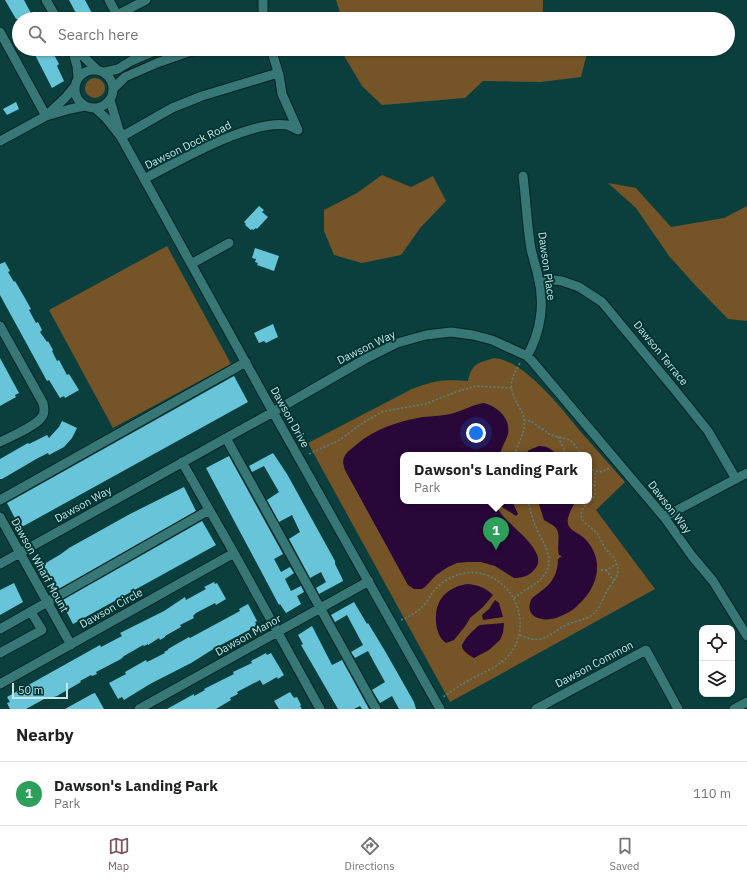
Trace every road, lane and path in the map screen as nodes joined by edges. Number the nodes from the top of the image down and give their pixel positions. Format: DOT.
graph roads {
  1 [pos="46,0"];
  2 [pos="109,0"];
  3 [pos="146,0"];
  4 [pos="263,0"];
  5 [pos="53,12"];
  6 [pos="113,12"];
  7 [pos="123,12"];
  8 [pos="263,12"];
  9 [pos="0,32"];
  10 [pos="12,54"];
  11 [pos="13,56"];
  12 [pos="74,56"];
  13 [pos="84,56"];
  14 [pos="143,56"];
  15 [pos="175,56"];
  16 [pos="273,56"];
  17 [pos="100,71"];
  18 [pos="278,73"];
  19 [pos="77,82"];
  20 [pos="114,88"];
  21 [pos="110,100"];
  22 [pos="85,106"];
  23 [pos="95,108"];
  24 [pos="46,116"];
  25 [pos="121,137"];
  26 [pos="1,138"];
  27 [pos="523,176"];
  28 [pos="144,179"];
  29 [pos="229,243"];
  30 [pos="191,264"];
  31 [pos="539,278"];
  32 [pos="0,326"];
  33 [pos="524,359"];
  34 [pos="246,362"];
  35 [pos="511,388"];
  36 [pos="273,412"];
  37 [pos="524,420"];
  38 [pos="558,437"];
  39 [pos="226,438"];
  40 [pos="0,442"];
  41 [pos="515,452"];
  42 [pos="566,452"];
  43 [pos="579,452"];
  44 [pos="309,454"];
  45 [pos="182,462"];
  46 [pos="610,468"];
  47 [pos="592,469"];
  48 [pos="595,471"];
  49 [pos="747,473"];
  50 [pos="736,479"];
  51 [pos="596,485"];
  52 [pos="592,486"];
  53 [pos="592,499"];
  54 [pos="0,500"];
  55 [pos="529,504"];
  56 [pos="588,504"];
  57 [pos="209,510"];
  58 [pos="0,517"];
  59 [pos="664,517"];
  60 [pos="19,553"];
  61 [pos="234,553"];
  62 [pos="0,564"];
  63 [pos="617,564"];
  64 [pos="601,570"];
  65 [pos="606,570"];
  66 [pos="369,581"];
  67 [pos="614,581"];
  68 [pos="514,598"];
  69 [pos="47,602"];
  70 [pos="320,608"];
  71 [pos="31,612"];
  72 [pos="401,620"];
  73 [pos="0,629"];
  74 [pos="278,632"];
  75 [pos="519,635"];
  76 [pos="747,636"];
  77 [pos="71,645"];
  78 [pos="0,653"];
  79 [pos="0,684"];
  80 [pos="443,697"];
  81 [pos="747,702"];
  82 [pos="139,709"];
  83 [pos="320,709"];
  84 [pos="376,709"];
  85 [pos="440,709"];
  86 [pos="536,709"];
  87 [pos="678,709"];
  88 [pos="734,709"];
  1 -- 5 [label="street"];
  2 -- 6 [label="street"];
  3 -- 7 [label="street"];
  4 -- 8 [label="street"];
  9 -- 10 [label="street"];
  11 -- 24 [label="street"];
  12 -- 19 [label="street"];
  13 -- 17 [label="street"];
  14 -- 17 [label="street"];
  15 -- 20 [label="street"];
  16 -- 18 [label="street, Dawson Dock Road"];
  17 -- 19 [label="street"];
  17 -- 20 [label="street"];
  18 -- 25 [label="street"];
  18 -- 28 [label="street, Dawson Dock Road"];
  19 -- 22 [label="street"];
  19 -- 24 [label="street"];
  20 -- 21 [label="street"];
  21 -- 23 [label="street"];
  21 -- 25 [label="street, Dawson Drive"];
  22 -- 23 [label="street"];
  22 -- 24 [label="street"];
  23 -- 25 [label="street, Dawson Drive"];
  24 -- 26 [label="street"];
  25 -- 28 [label="street, Dawson Drive"];
  27 -- 31 [label="street, Dawson Place"];
  28 -- 30 [label="street, Dawson Drive"];
  29 -- 30 [label="street"];
  30 -- 34 [label="street, Dawson Drive"];
  31 -- 33 [label="street, Dawson Place"];
  31 -- 50 [label="street, Dawson Terrace"];
  32 -- 40 [label="street"];
  33 -- 35 [label="path"];
  33 -- 36 [label="street, Dawson Way"];
  33 -- 59 [label="street, Dawson Way"];
  34 -- 36 [label="street, Dawson Drive"];
  34 -- 54 [label="street"];
  35 -- 37 [label="path"];
  35 -- 44 [label="path"];
  36 -- 39 [label="street, Dawson Way"];
  36 -- 66 [label="street, Dawson Drive"];
  37 -- 38 [label="path"];
  37 -- 41 [label="path"];
  38 -- 42 [label="path"];
  38 -- 43 [label="path"];
  39 -- 45 [label="street, Dawson Way"];
  39 -- 70 [label="street"];
  45 -- 57 [label="street"];
  45 -- 60 [label="street, Dawson Way"];
  46 -- 48 [label="path"];
  47 -- 48 [label="path"];
  48 -- 51 [label="path"];
  49 -- 50 [label="street"];
  50 -- 59 [label="street"];
  51 -- 52 [label="path"];
  51 -- 53 [label="path"];
  55 -- 68 [label="path"];
  56 -- 63 [label="path"];
  57 -- 61 [label="street"];
  57 -- 69 [label="street"];
  58 -- 60 [label="street, Dawson Wharf Mount"];
  59 -- 76 [label="street, Dawson Way"];
  60 -- 62 [label="street, Dawson Way"];
  60 -- 69 [label="street, Dawson Wharf Mount"];
  61 -- 74 [label="street"];
  61 -- 77 [label="street, Dawson Circle"];
  63 -- 65 [label="path"];
  63 -- 67 [label="path"];
  64 -- 65 [label="path"];
  65 -- 67 [label="path"];
  66 -- 70 [label="street, Dawson Manor"];
  66 -- 85 [label="street, Dawson Drive"];
  67 -- 75 [label="path"];
  68 -- 72 [label="path"];
  68 -- 75 [label="path"];
  69 -- 71 [label="street"];
  69 -- 77 [label="street, Dawson Wharf Mount"];
  70 -- 74 [label="street, Dawson Manor"];
  70 -- 84 [label="street"];
  71 -- 73 [label="street"];
  71 -- 78 [label="street"];
  74 -- 82 [label="street, Dawson Manor"];
  74 -- 83 [label="street"];
  75 -- 80 [label="path"];
  77 -- 79 [label="street, Dawson Circle"];
  81 -- 88 [label="street"];
  86 -- 87 [label="street, Dawson Common"];
}
